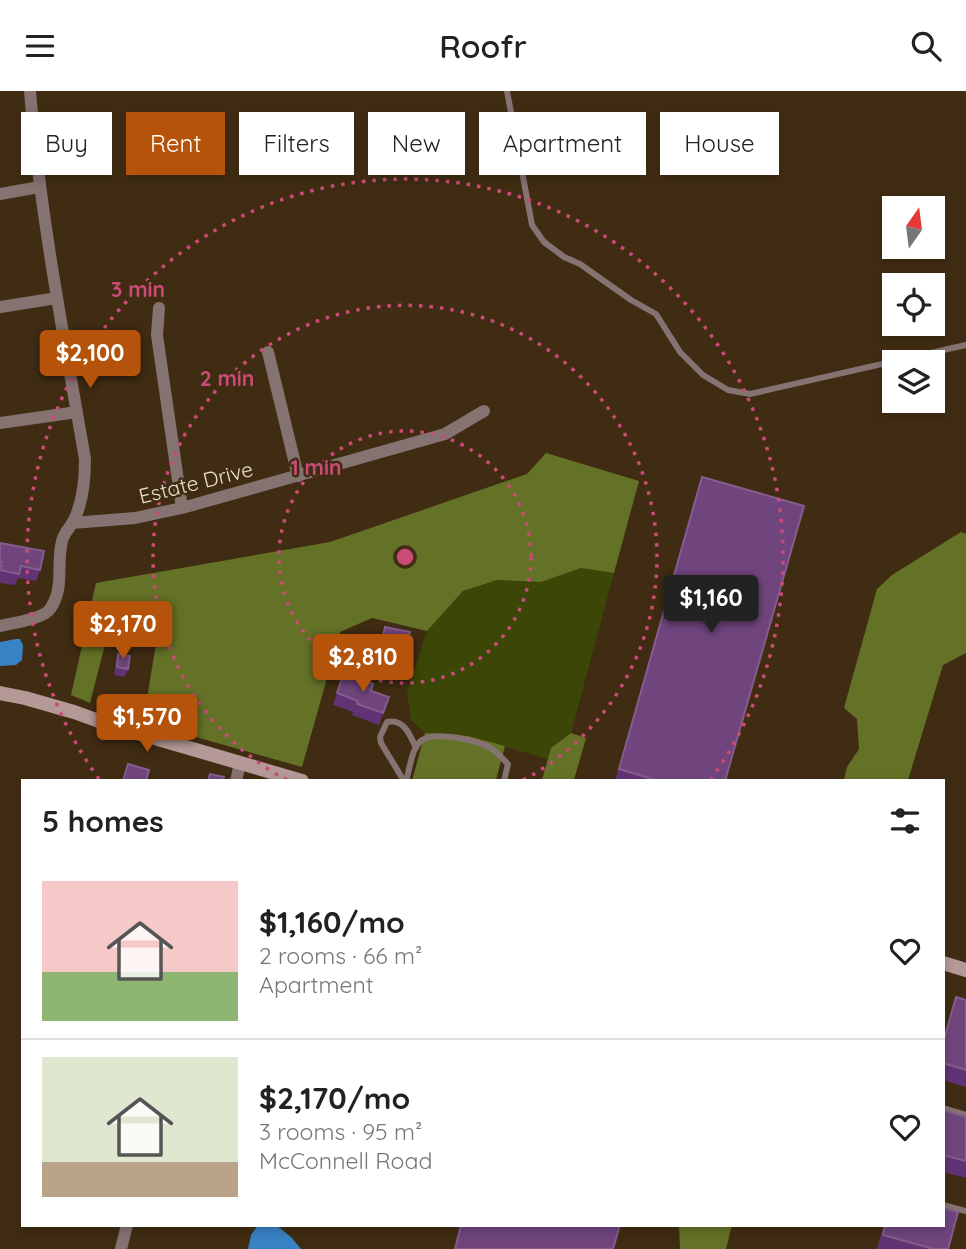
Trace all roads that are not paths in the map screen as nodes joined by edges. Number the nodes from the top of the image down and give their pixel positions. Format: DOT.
graph roads {
  1 [pos="30,91"];
  2 [pos="507,91"];
  3 [pos="39,187"];
  4 [pos="0,194"];
  5 [pos="57,298"];
  6 [pos="0,307"];
  7 [pos="159,308"];
  8 [pos="966,345"];
  9 [pos="268,352"];
  10 [pos="484,411"];
  11 [pos="77,412"];
  12 [pos="0,423"];
  13 [pos="298,476"];
  14 [pos="182,508"];
  15 [pos="72,523"];
  16 [pos="0,626"];
  17 [pos="0,693"];
  18 [pos="415,748"];
  19 [pos="240,763"];
  20 [pos="236,779"];
  21 [pos="295,779"];
  22 [pos="404,779"];
  23 [pos="406,779"];
  24 [pos="504,779"];
  25 [pos="945,964"];
  26 [pos="966,969"];
  27 [pos="945,1109"];
  28 [pos="966,1115"];
  29 [pos="945,1206"];
  30 [pos="966,1211"];
  31 [pos="126,1227"];
  32 [pos="121,1249"];
  1 -- 3 [label="street"];
  2 -- 8 [label="lane"];
  3 -- 4 [label="street"];
  3 -- 5 [label="street"];
  5 -- 6 [label="street"];
  5 -- 11 [label="street"];
  7 -- 14 [label="street"];
  9 -- 13 [label="street"];
  10 -- 13 [label="street, Estate Drive"];
  11 -- 12 [label="street"];
  11 -- 15 [label="street"];
  13 -- 14 [label="street, Estate Drive"];
  14 -- 15 [label="street, Estate Drive"];
  15 -- 16 [label="street"];
  17 -- 19 [label="street"];
  18 -- 22 [label="lane"];
  18 -- 23 [label="lane"];
  18 -- 24 [label="lane"];
  19 -- 20 [label="street"];
  19 -- 21 [label="street"];
  25 -- 26 [label="street"];
  27 -- 28 [label="lane"];
  29 -- 30 [label="lane"];
  31 -- 32 [label="street"];
}
